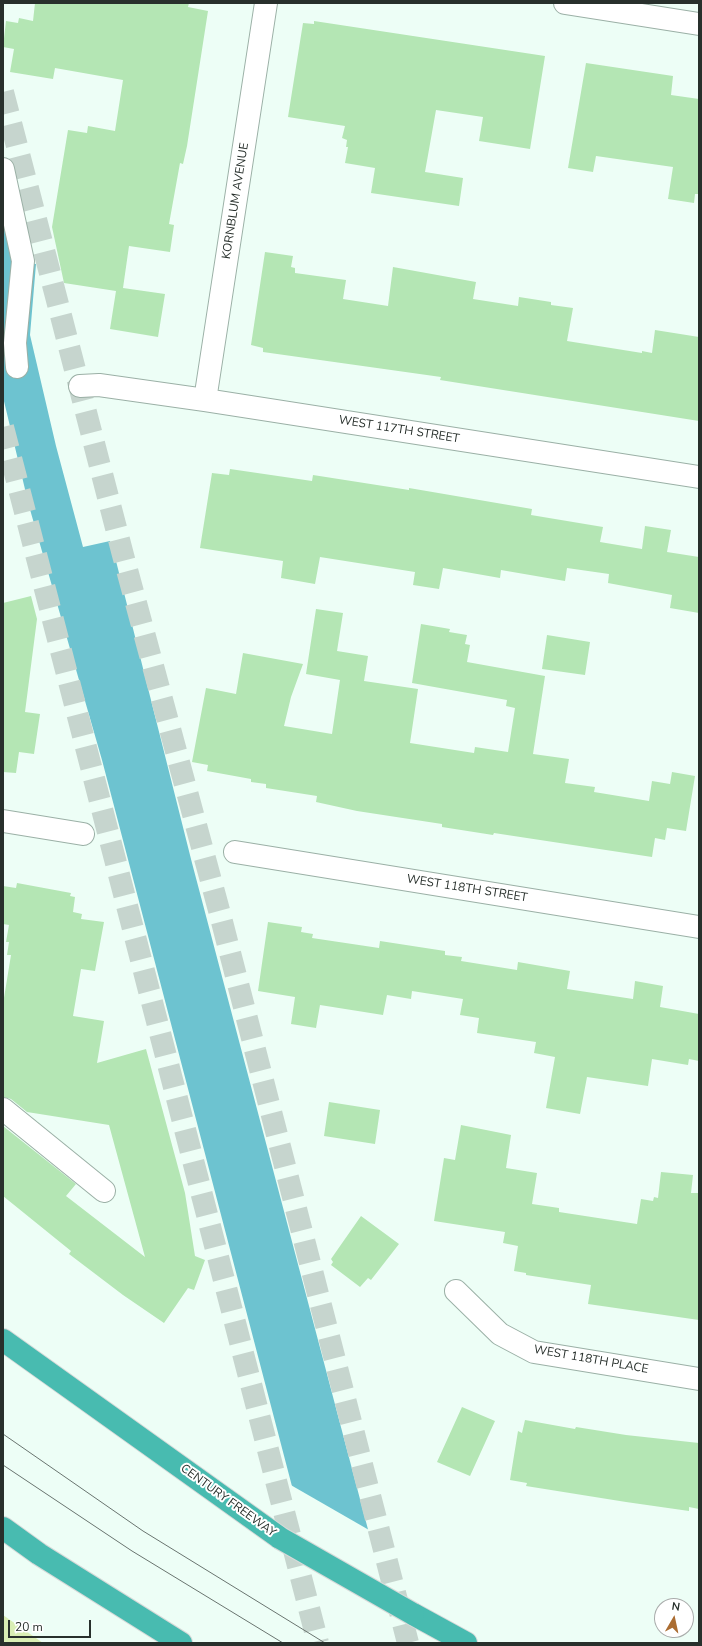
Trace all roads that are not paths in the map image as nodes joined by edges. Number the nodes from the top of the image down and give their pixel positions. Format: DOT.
graph roads {
  1 [pos="266,3"];
  2 [pos="565,3"];
  3 [pos="699,24"];
  4 [pos="3,169"];
  5 [pos="17,367"];
  6 [pos="89,385"];
  7 [pos="205,400"];
  8 [pos="699,477"];
  9 [pos="3,821"];
  10 [pos="83,834"];
  11 [pos="235,852"];
  12 [pos="699,927"];
  13 [pos="3,1109"];
  14 [pos="104,1191"];
  15 [pos="456,1291"];
  16 [pos="3,1340"];
  17 [pos="699,1379"];
  18 [pos="3,1528"];
  19 [pos="181,1643"];
  20 [pos="466,1643"];
  1 -- 7 [label="street, KORNBLUM AVENUE"];
  2 -- 3 [label="street"];
  4 -- 5 [label="street"];
  6 -- 7 [label="street, WEST 117TH STREET"];
  7 -- 8 [label="street, WEST 117TH STREET"];
  9 -- 10 [label="street"];
  11 -- 12 [label="street, WEST 118TH STREET"];
  13 -- 14 [label="street"];
  15 -- 17 [label="street, WEST 118TH PLACE"];
  16 -- 20 [label="highway, CENTURY FREEWAY, bridge"];
  18 -- 19 [label="highway"];
}
